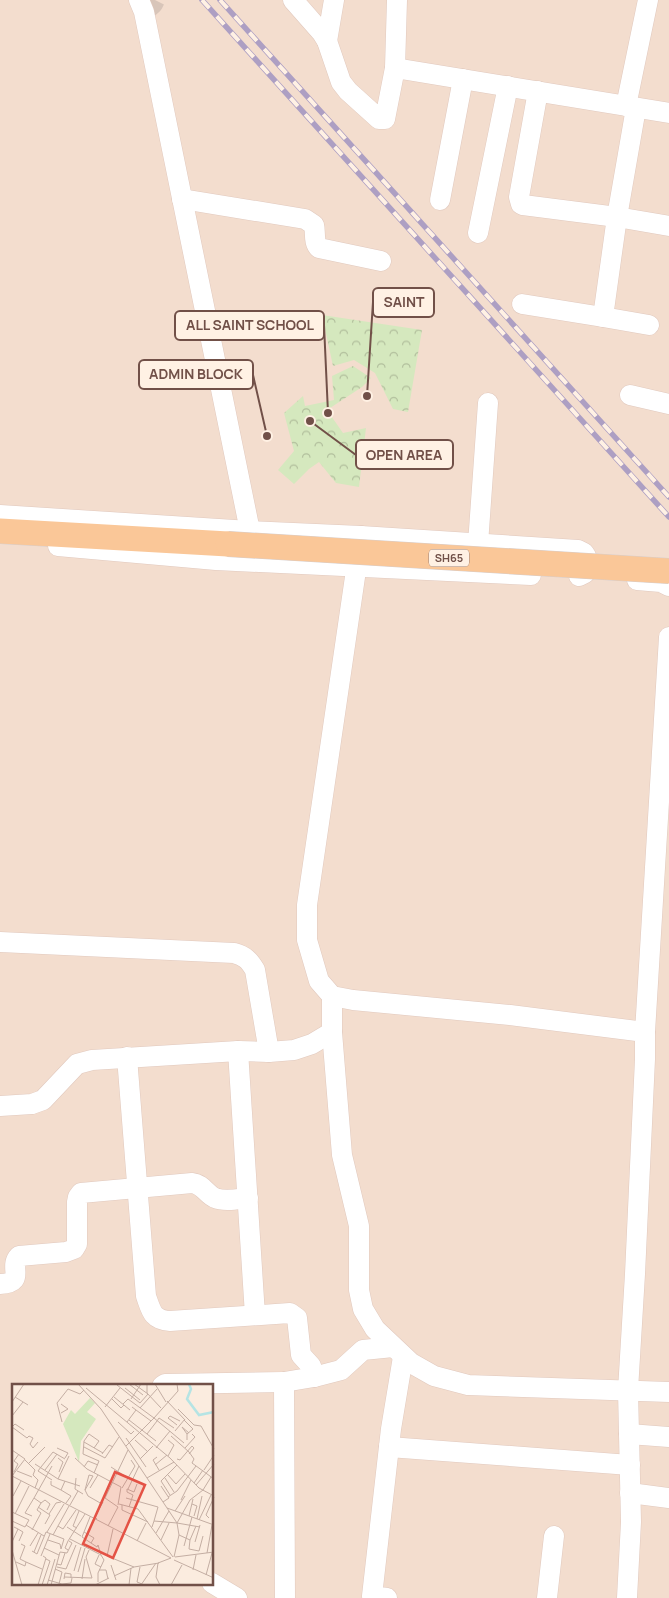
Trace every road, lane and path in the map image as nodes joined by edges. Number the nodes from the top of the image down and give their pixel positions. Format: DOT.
graph roads {
  1 [pos="139,0"];
  2 [pos="293,0"];
  3 [pos="334,0"];
  4 [pos="397,0"];
  5 [pos="648,0"];
  6 [pos="327,41"];
  7 [pos="394,68"];
  8 [pos="463,79"];
  9 [pos="508,86"];
  10 [pos="538,91"];
  11 [pos="631,107"];
  12 [pos="669,113"];
  13 [pos="182,199"];
  14 [pos="440,200"];
  15 [pos="617,217"];
  16 [pos="669,226"];
  17 [pos="478,233"];
  18 [pos="381,261"];
  19 [pos="522,304"];
  20 [pos="604,317"];
  21 [pos="649,325"];
  22 [pos="630,396"];
  23 [pos="488,403"];
  24 [pos="669,404"];
  25 [pos="0,515"];
  26 [pos="0,531"];
  27 [pos="250,532"];
  28 [pos="360,536"];
  29 [pos="0,543"];
  30 [pos="478,544"];
  31 [pos="356,567"];
  32 [pos="669,571"];
  33 [pos="579,576"];
  34 [pos="669,586"];
  35 [pos="669,637"];
  36 [pos="661,898"];
  37 [pos="0,942"];
  38 [pos="332,996"];
  39 [pos="332,1032"];
  40 [pos="645,1032"];
  41 [pos="238,1051"];
  42 [pos="269,1052"];
  43 [pos="127,1057"];
  44 [pos="0,1106"];
  45 [pos="138,1188"];
  46 [pos="248,1198"];
  47 [pos="0,1284"];
  48 [pos="255,1315"];
  49 [pos="398,1352"];
  50 [pos="314,1378"];
  51 [pos="284,1382"];
  52 [pos="165,1384"];
  53 [pos="628,1390"];
  54 [pos="669,1392"];
  55 [pos="629,1434"];
  56 [pos="669,1437"];
  57 [pos="389,1447"];
  58 [pos="630,1465"];
  59 [pos="630,1493"];
  60 [pos="669,1498"];
  61 [pos="554,1536"];
  62 [pos="214,1584"];
  63 [pos="237,1598"];
  64 [pos="285,1598"];
  65 [pos="377,1598"];
  66 [pos="547,1598"];
  67 [pos="627,1598"];
  1 -- 13 [label="street"];
  2 -- 6 [label="street"];
  3 -- 6 [label="street"];
  4 -- 7 [label="street"];
  5 -- 11 [label="street"];
  6 -- 7 [label="street"];
  7 -- 8 [label="street"];
  8 -- 9 [label="street"];
  8 -- 14 [label="street"];
  9 -- 10 [label="street"];
  9 -- 17 [label="street"];
  10 -- 11 [label="street"];
  10 -- 15 [label="street"];
  11 -- 12 [label="street"];
  11 -- 15 [label="street"];
  13 -- 18 [label="street"];
  13 -- 27 [label="street"];
  15 -- 16 [label="street"];
  15 -- 20 [label="street"];
  19 -- 20 [label="street"];
  20 -- 21 [label="street"];
  22 -- 24 [label="street"];
  23 -- 30 [label="street"];
  25 -- 27 [label="street"];
  26 -- 32 [label="main road, SH65, bridge"];
  27 -- 28 [label="street"];
  28 -- 30 [label="street"];
  28 -- 31 [label="street"];
  29 -- 31 [label="street"];
  30 -- 33 [label="street"];
  31 -- 33 [label="street"];
  31 -- 38 [label="street"];
  33 -- 34 [label="street"];
  35 -- 36 [label="street"];
  36 -- 40 [label="street"];
  37 -- 42 [label="street"];
  38 -- 39 [label="street"];
  38 -- 40 [label="street"];
  39 -- 42 [label="street"];
  39 -- 49 [label="street"];
  40 -- 53 [label="street"];
  41 -- 42 [label="street"];
  41 -- 43 [label="street"];
  41 -- 46 [label="street"];
  43 -- 44 [label="street"];
  43 -- 45 [label="street"];
  45 -- 46 [label="street"];
  45 -- 47 [label="street"];
  45 -- 48 [label="street"];
  46 -- 48 [label="street"];
  48 -- 50 [label="street"];
  49 -- 50 [label="street"];
  49 -- 53 [label="street"];
  49 -- 57 [label="street"];
  50 -- 51 [label="street"];
  51 -- 52 [label="street"];
  51 -- 64 [label="street"];
  53 -- 54 [label="street"];
  53 -- 55 [label="street"];
  55 -- 56 [label="street"];
  55 -- 58 [label="street"];
  57 -- 58 [label="street"];
  57 -- 65 [label="street"];
  58 -- 59 [label="street"];
  59 -- 60 [label="street"];
  59 -- 67 [label="street"];
  61 -- 66 [label="street"];
  62 -- 63 [label="street"];
}
